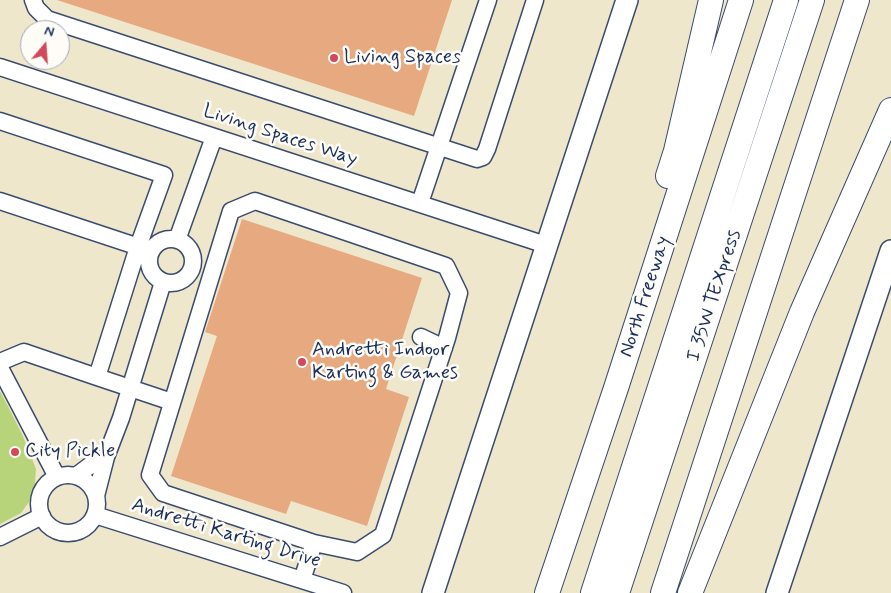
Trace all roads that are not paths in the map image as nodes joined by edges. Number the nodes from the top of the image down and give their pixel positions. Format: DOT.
graph roads {
  1 [pos="33,0"];
  2 [pos="488,0"];
  3 [pos="535,0"];
  4 [pos="627,0"];
  5 [pos="711,0"];
  6 [pos="742,0"];
  7 [pos="786,0"];
  8 [pos="812,0"];
  9 [pos="857,0"];
  10 [pos="0,68"];
  11 [pos="891,110"];
  12 [pos="0,121"];
  13 [pos="214,137"];
  14 [pos="438,148"];
  15 [pos="0,201"];
  16 [pos="420,203"];
  17 [pos="177,240"];
  18 [pos="546,245"];
  19 [pos="144,249"];
  20 [pos="891,251"];
  21 [pos="193,265"];
  22 [pos="212,271"];
  23 [pos="163,282"];
  24 [pos="421,337"];
  25 [pos="444,348"];
  26 [pos="0,362"];
  27 [pos="0,368"];
  28 [pos="97,377"];
  29 [pos="130,388"];
  30 [pos="616,388"];
  31 [pos="6,395"];
  32 [pos="172,402"];
  33 [pos="106,457"];
  34 [pos="76,476"];
  35 [pos="57,477"];
  36 [pos="96,496"];
  37 [pos="95,515"];
  38 [pos="42,516"];
  39 [pos="568,528"];
  40 [pos="0,537"];
  41 [pos="314,544"];
  42 [pos="302,580"];
  43 [pos="343,593"];
  44 [pos="433,593"];
  45 [pos="533,593"];
  46 [pos="547,593"];
  47 [pos="593,593"];
  48 [pos="617,593"];
  49 [pos="663,593"];
  50 [pos="690,593"];
  51 [pos="777,593"];
  1 -- 14 [label="street"];
  2 -- 14 [label="street"];
  3 -- 14 [label="street"];
  4 -- 18 [label="main road"];
  5 -- 30 [label="highway"];
  6 -- 30 [label="highway, North Freeway"];
  7 -- 47 [label="highway, I 35W TEXpress"];
  8 -- 48 [label="highway, I 35W TEXpress"];
  9 -- 49 [label="highway"];
  10 -- 13 [label="street, Living Spaces Way"];
  11 -- 50 [label="highway"];
  12 -- 19 [label="street"];
  13 -- 16 [label="street, Living Spaces Way"];
  13 -- 17 [label="street"];
  14 -- 16 [label="street"];
  15 -- 19 [label="street"];
  16 -- 18 [label="street, Living Spaces Way"];
  17 -- 19 [label="street"];
  17 -- 21 [label="street"];
  18 -- 44 [label="main road"];
  19 -- 23 [label="street"];
  19 -- 28 [label="street"];
  20 -- 51 [label="main road"];
  21 -- 22 [label="street"];
  21 -- 23 [label="street"];
  22 -- 25 [label="street"];
  22 -- 32 [label="street"];
  23 -- 29 [label="street"];
  24 -- 25 [label="street"];
  25 -- 41 [label="street"];
  26 -- 28 [label="street"];
  27 -- 31 [label="street"];
  28 -- 29 [label="street"];
  29 -- 32 [label="street"];
  29 -- 33 [label="street"];
  30 -- 39 [label="highway, North Freeway"];
  31 -- 35 [label="street"];
  32 -- 41 [label="street"];
  33 -- 34 [label="street"];
  33 -- 36 [label="street"];
  34 -- 35 [label="street"];
  34 -- 36 [label="street"];
  35 -- 38 [label="street"];
  36 -- 37 [label="street"];
  37 -- 38 [label="street"];
  37 -- 42 [label="street, Andretti Karting Drive"];
  38 -- 40 [label="street"];
  39 -- 45 [label="highway"];
  39 -- 46 [label="highway, North Freeway"];
  41 -- 42 [label="street"];
  42 -- 43 [label="street, Andretti Karting Drive"];
}
